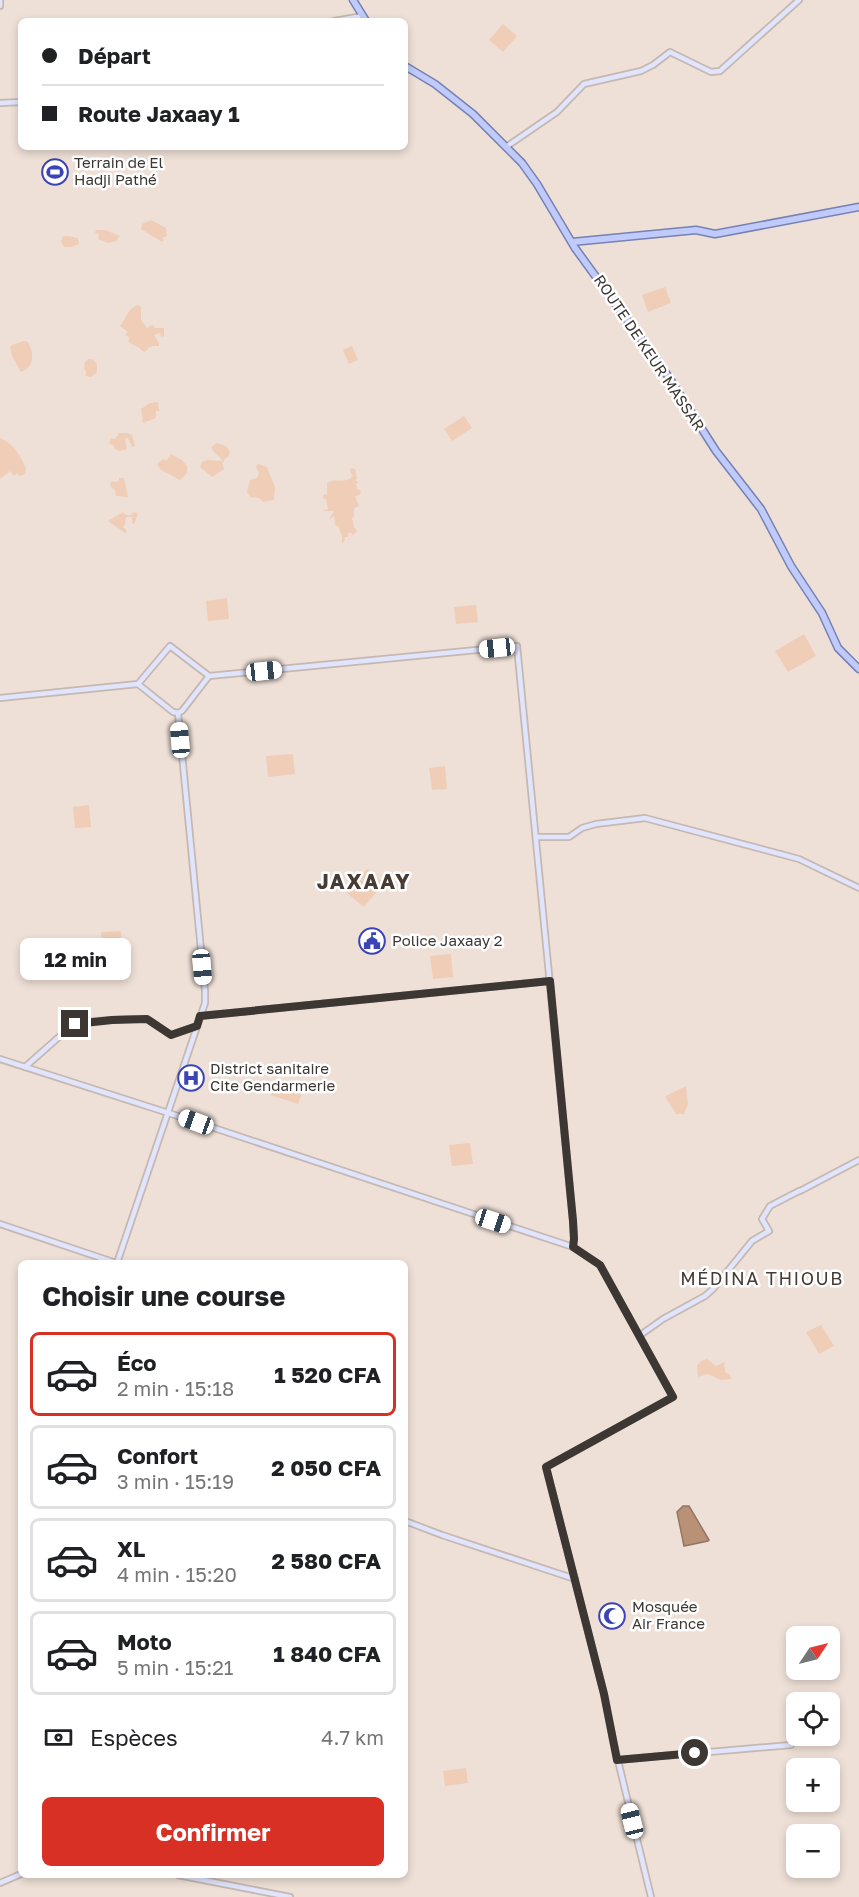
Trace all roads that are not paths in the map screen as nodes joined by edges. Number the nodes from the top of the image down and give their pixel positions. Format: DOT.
graph roads {
  1 [pos="353,0"];
  2 [pos="799,0"];
  3 [pos="0,1"];
  4 [pos="0,6"];
  5 [pos="364,18"];
  6 [pos="408,68"];
  7 [pos="18,102"];
  8 [pos="0,103"];
  9 [pos="506,147"];
  10 [pos="859,207"];
  11 [pos="572,242"];
  12 [pos="859,669"];
  13 [pos="209,676"];
  14 [pos="138,684"];
  15 [pos="0,698"];
  16 [pos="178,714"];
  17 [pos="536,837"];
  18 [pos="859,888"];
  19 [pos="550,981"];
  20 [pos="200,1020"];
  21 [pos="0,1059"];
  22 [pos="25,1067"];
  23 [pos="169,1114"];
  24 [pos="859,1160"];
  25 [pos="0,1224"];
  26 [pos="573,1247"];
  27 [pos="107,1260"];
  28 [pos="117,1260"];
  29 [pos="639,1336"];
  30 [pos="408,1522"];
  31 [pos="575,1579"];
  32 [pos="786,1745"];
  33 [pos="617,1760"];
  34 [pos="18,1875"];
  35 [pos="193,1878"];
  36 [pos="0,1883"];
  37 [pos="290,1897"];
  38 [pos="651,1897"];
  1 -- 5 [label="main road"];
  2 -- 9 [label="street"];
  3 -- 4 [label="street"];
  6 -- 9 [label="main road, ROUTE DE KEUR MASSAR"];
  7 -- 8 [label="street"];
  9 -- 11 [label="main road, ROUTE DE KEUR MASSAR"];
  10 -- 11 [label="main road"];
  11 -- 12 [label="main road, ROUTE DE KEUR MASSAR"];
  13 -- 14 [label="street"];
  13 -- 16 [label="street"];
  13 -- 17 [label="street"];
  14 -- 15 [label="street"];
  14 -- 16 [label="street"];
  16 -- 20 [label="street"];
  17 -- 18 [label="street"];
  17 -- 19 [label="street"];
  19 -- 20 [label="street"];
  19 -- 26 [label="street"];
  20 -- 22 [label="street"];
  20 -- 23 [label="street"];
  21 -- 22 [label="street"];
  22 -- 23 [label="street"];
  23 -- 26 [label="street"];
  23 -- 28 [label="street"];
  24 -- 29 [label="street"];
  25 -- 27 [label="street"];
  26 -- 29 [label="street"];
  29 -- 31 [label="street"];
  30 -- 31 [label="street"];
  31 -- 33 [label="street"];
  32 -- 33 [label="street"];
  33 -- 38 [label="street"];
  34 -- 36 [label="street"];
  35 -- 37 [label="street"];
}
